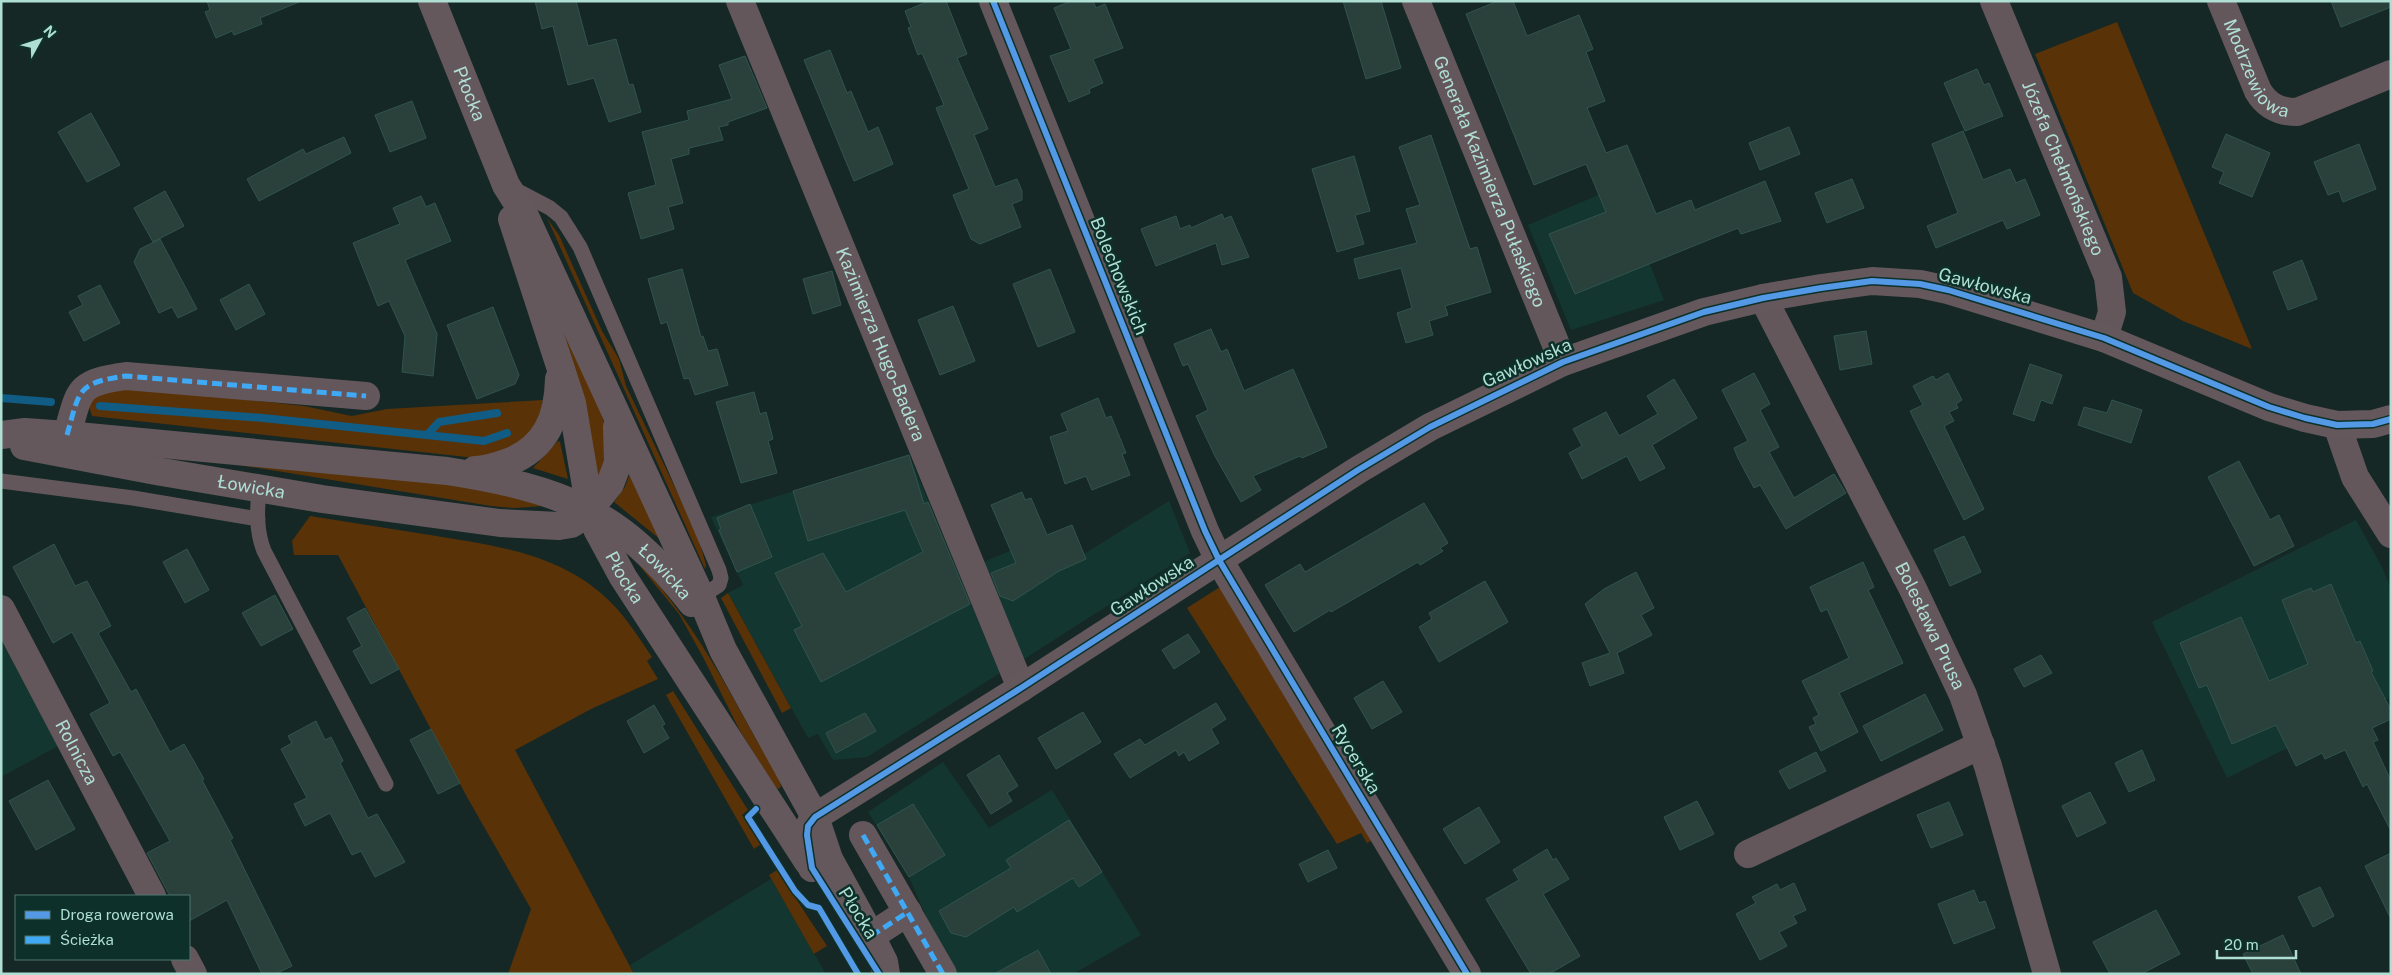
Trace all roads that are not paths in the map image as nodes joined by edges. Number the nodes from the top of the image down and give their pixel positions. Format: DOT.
graph roads {
  1 [pos="432,1"];
  2 [pos="740,1"];
  3 [pos="994,1"];
  4 [pos="1416,1"];
  5 [pos="1994,1"];
  6 [pos="2221,1"];
  7 [pos="2391,74"];
  8 [pos="506,185"];
  9 [pos="1763,298"];
  10 [pos="2104,338"];
  11 [pos="1562,362"];
  12 [pos="560,368"];
  13 [pos="366,396"];
  14 [pos="612,406"];
  15 [pos="2391,419"];
  16 [pos="2337,425"];
  17 [pos="67,434"];
  18 [pos="4,436"];
  19 [pos="447,471"];
  20 [pos="1,480"];
  21 [pos="259,489"];
  22 [pos="590,510"];
  23 [pos="258,519"];
  24 [pos="500,523"];
  25 [pos="2391,534"];
  26 [pos="1219,560"];
  27 [pos="623,577"];
  28 [pos="701,596"];
  29 [pos="1,609"];
  30 [pos="723,650"];
  31 [pos="1021,688"];
  32 [pos="1981,745"];
  33 [pos="754,778"];
  34 [pos="386,784"];
  35 [pos="815,816"];
  36 [pos="863,835"];
  37 [pos="1748,854"];
  38 [pos="812,868"];
  39 [pos="151,895"];
  40 [pos="908,912"];
  41 [pos="872,936"];
  42 [pos="186,960"];
  43 [pos="193,974"];
  44 [pos="879,974"];
  45 [pos="886,974"];
  46 [pos="943,974"];
  47 [pos="1467,974"];
  48 [pos="2046,974"];
  1 -- 8 [label="street, Płocka"];
  2 -- 31 [label="street, Kazimierza Hugo-Badera"];
  3 -- 26 [label="street, Bolechowskich"];
  4 -- 11 [label="street, Generała Kazimierza Pułaskiego"];
  5 -- 10 [label="street, Józefa Chełmońskiego"];
  6 -- 7 [label="street, Modrzewiowa"];
  8 -- 12 [label="street, Płocka"];
  8 -- 14 [label="street, Płocka"];
  8 -- 28 [label="lane"];
  9 -- 10 [label="street, Gawłowska"];
  9 -- 11 [label="street, Gawłowska"];
  9 -- 32 [label="street, Bolesława Prusa"];
  10 -- 16 [label="street, Gawłowska"];
  11 -- 26 [label="street, Gawłowska"];
  12 -- 19 [label="street, Łowicka"];
  12 -- 22 [label="street, Płocka"];
  13 -- 17 [label="street"];
  14 -- 22 [label="street, Łowicka"];
  14 -- 28 [label="street, Płocka"];
  15 -- 16 [label="street, Gawłowska"];
  16 -- 25 [label="street"];
  17 -- 18 [label="street, Łowicka"];
  17 -- 19 [label="street, Łowicka"];
  18 -- 21 [label="street, Łowicka"];
  19 -- 22 [label="street, Łowicka"];
  20 -- 23 [label="lane"];
  21 -- 23 [label="lane"];
  21 -- 24 [label="street, Łowicka"];
  22 -- 24 [label="street, Łowicka"];
  22 -- 27 [label="street, Płocka"];
  22 -- 30 [label="street, Łowicka"];
  23 -- 34 [label="lane"];
  24 -- 27 [label="street, Łowicka"];
  26 -- 31 [label="street, Gawłowska"];
  26 -- 47 [label="street, Rycerska"];
  27 -- 33 [label="street, Płocka"];
  28 -- 30 [label="street, Płocka"];
  29 -- 39 [label="street, Rolnicza"];
  30 -- 35 [label="street, Płocka"];
  31 -- 35 [label="street, Gawłowska"];
  32 -- 37 [label="street"];
  32 -- 48 [label="street, Bolesława Prusa"];
  33 -- 35 [label="street"];
  33 -- 38 [label="street, Płocka"];
  35 -- 38 [label="street"];
  35 -- 41 [label="street, Płocka"];
  36 -- 40 [label="street"];
  38 -- 44 [label="street, Płocka"];
  40 -- 41 [label="street"];
  40 -- 46 [label="street"];
  41 -- 45 [label="street, Płocka"];
  42 -- 43 [label="street"];
}
